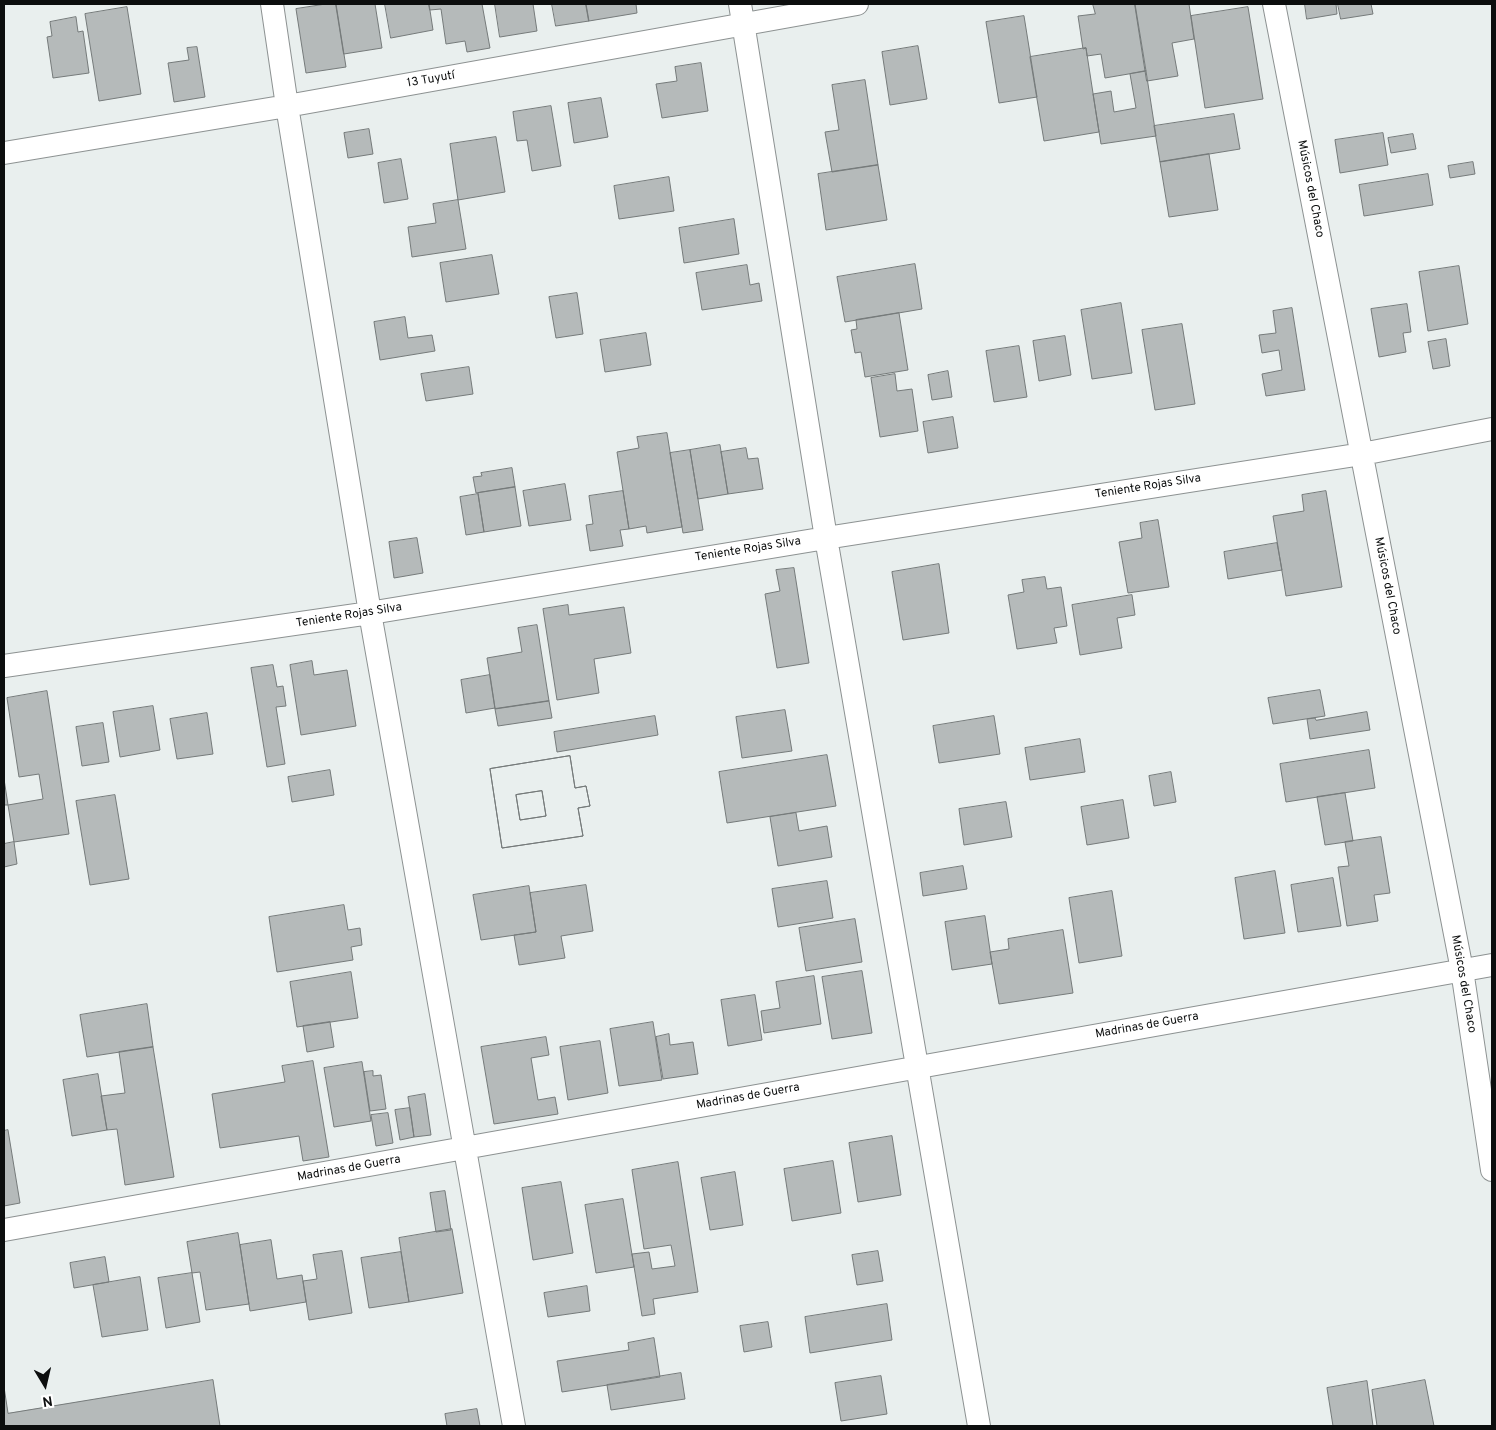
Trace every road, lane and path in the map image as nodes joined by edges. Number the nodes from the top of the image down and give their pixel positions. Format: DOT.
graph roads {
  1 [pos="272,4"];
  2 [pos="857,4"];
  3 [pos="1274,4"];
  4 [pos="741,14"];
  5 [pos="287,106"];
  6 [pos="4,152"];
  7 [pos="1492,429"];
  8 [pos="1362,454"];
  9 [pos="826,538"];
  10 [pos="370,613"];
  11 [pos="4,666"];
  12 [pos="1492,965"];
  13 [pos="1462,970"];
  14 [pos="916,1067"];
  15 [pos="464,1148"];
  16 [pos="1492,1170"];
  17 [pos="4,1230"];
  18 [pos="514,1426"];
  19 [pos="979,1426"];
  1 -- 5 [label="street"];
  2 -- 4 [label="street, 13 Tuyutí"];
  3 -- 8 [label="street, Músicos del Chaco"];
  4 -- 5 [label="street, 13 Tuyutí"];
  4 -- 9 [label="street"];
  5 -- 6 [label="street, 13 Tuyutí"];
  5 -- 10 [label="street"];
  7 -- 8 [label="street, Teniente Rojas Silva"];
  8 -- 9 [label="street, Teniente Rojas Silva"];
  8 -- 13 [label="street, Músicos del Chaco"];
  9 -- 10 [label="street, Teniente Rojas Silva"];
  9 -- 14 [label="street"];
  10 -- 11 [label="street, Teniente Rojas Silva"];
  10 -- 15 [label="street"];
  12 -- 13 [label="street, Madrinas de Guerra"];
  13 -- 14 [label="street, Madrinas de Guerra"];
  13 -- 16 [label="street, Músicos del Chaco"];
  14 -- 15 [label="street, Madrinas de Guerra"];
  14 -- 19 [label="street"];
  15 -- 17 [label="street, Madrinas de Guerra"];
  15 -- 18 [label="street"];
}
